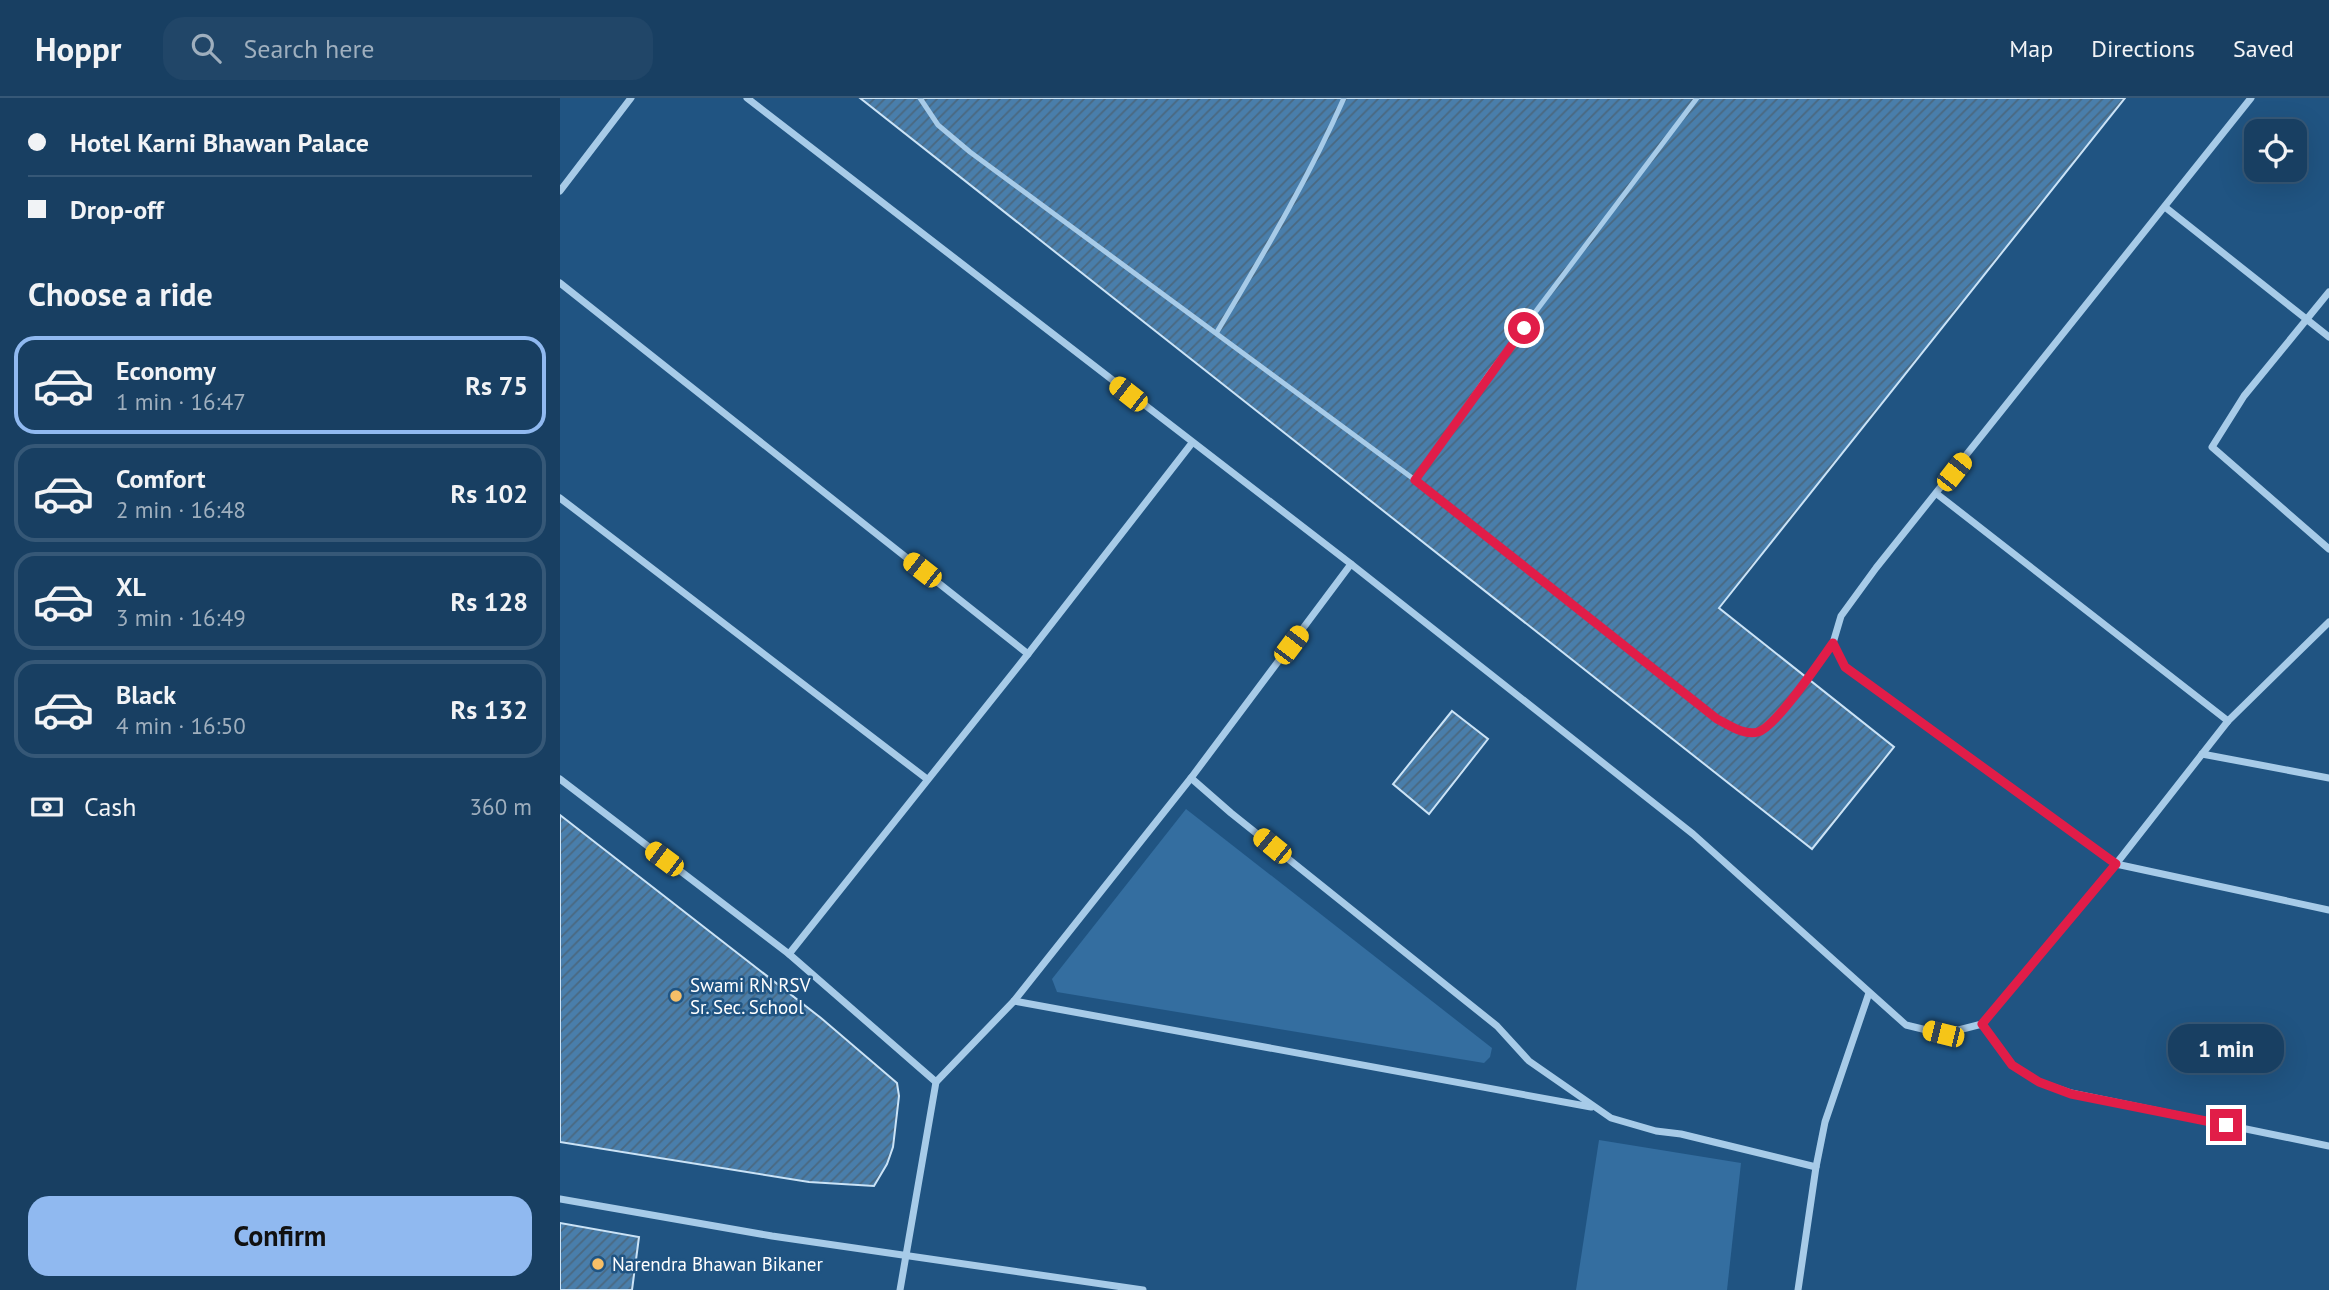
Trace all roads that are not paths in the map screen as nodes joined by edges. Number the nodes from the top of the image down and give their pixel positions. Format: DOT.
graph roads {
  1 [pos="631,98"];
  2 [pos="747,98"];
  3 [pos="920,98"];
  4 [pos="1344,98"];
  5 [pos="1698,98"];
  6 [pos="2251,98"];
  7 [pos="560,191"];
  8 [pos="2165,207"];
  9 [pos="560,283"];
  10 [pos="2329,292"];
  11 [pos="2306,319"];
  12 [pos="1216,332"];
  13 [pos="2329,337"];
  14 [pos="1192,443"];
  15 [pos="1415,480"];
  16 [pos="1937,494"];
  17 [pos="560,498"];
  18 [pos="2329,549"];
  19 [pos="1351,564"];
  20 [pos="2329,622"];
  21 [pos="1833,643"];
  22 [pos="1028,654"];
  23 [pos="2228,720"];
  24 [pos="2202,754"];
  25 [pos="1192,778"];
  26 [pos="2329,778"];
  27 [pos="560,779"];
  28 [pos="927,779"];
  29 [pos="2116,864"];
  30 [pos="2329,910"];
  31 [pos="789,954"];
  32 [pos="1869,993"];
  33 [pos="1014,1001"];
  34 [pos="1982,1024"];
  35 [pos="936,1082"];
  36 [pos="1596,1108"];
  37 [pos="2329,1146"];
  38 [pos="1816,1167"];
  39 [pos="560,1199"];
  40 [pos="906,1257"];
  41 [pos="1116,1288"];
  42 [pos="900,1290"];
  43 [pos="1143,1290"];
  44 [pos="1798,1290"];
  1 -- 7 [label="street"];
  2 -- 14 [label="street"];
  3 -- 12 [label="lane"];
  4 -- 12 [label="lane"];
  5 -- 15 [label="lane"];
  6 -- 8 [label="street"];
  8 -- 11 [label="street"];
  8 -- 16 [label="street"];
  9 -- 22 [label="street"];
  10 -- 11 [label="street"];
  11 -- 13 [label="street"];
  11 -- 18 [label="street"];
  12 -- 15 [label="lane"];
  14 -- 19 [label="street"];
  14 -- 22 [label="street"];
  15 -- 21 [label="lane"];
  16 -- 21 [label="street"];
  16 -- 23 [label="street"];
  17 -- 28 [label="street"];
  19 -- 25 [label="street"];
  19 -- 32 [label="street"];
  20 -- 23 [label="street"];
  21 -- 29 [label="street"];
  22 -- 28 [label="street"];
  23 -- 24 [label="street"];
  24 -- 26 [label="street"];
  24 -- 29 [label="street"];
  25 -- 33 [label="street"];
  25 -- 36 [label="street"];
  27 -- 31 [label="street"];
  28 -- 31 [label="street"];
  29 -- 30 [label="street"];
  29 -- 34 [label="street"];
  31 -- 35 [label="street"];
  32 -- 34 [label="street"];
  32 -- 38 [label="street"];
  33 -- 35 [label="street"];
  33 -- 36 [label="street"];
  34 -- 37 [label="street"];
  35 -- 40 [label="street"];
  36 -- 38 [label="street"];
  38 -- 44 [label="street"];
  39 -- 40 [label="street"];
  40 -- 41 [label="street"];
  40 -- 42 [label="street"];
  41 -- 43 [label="street"];
}
